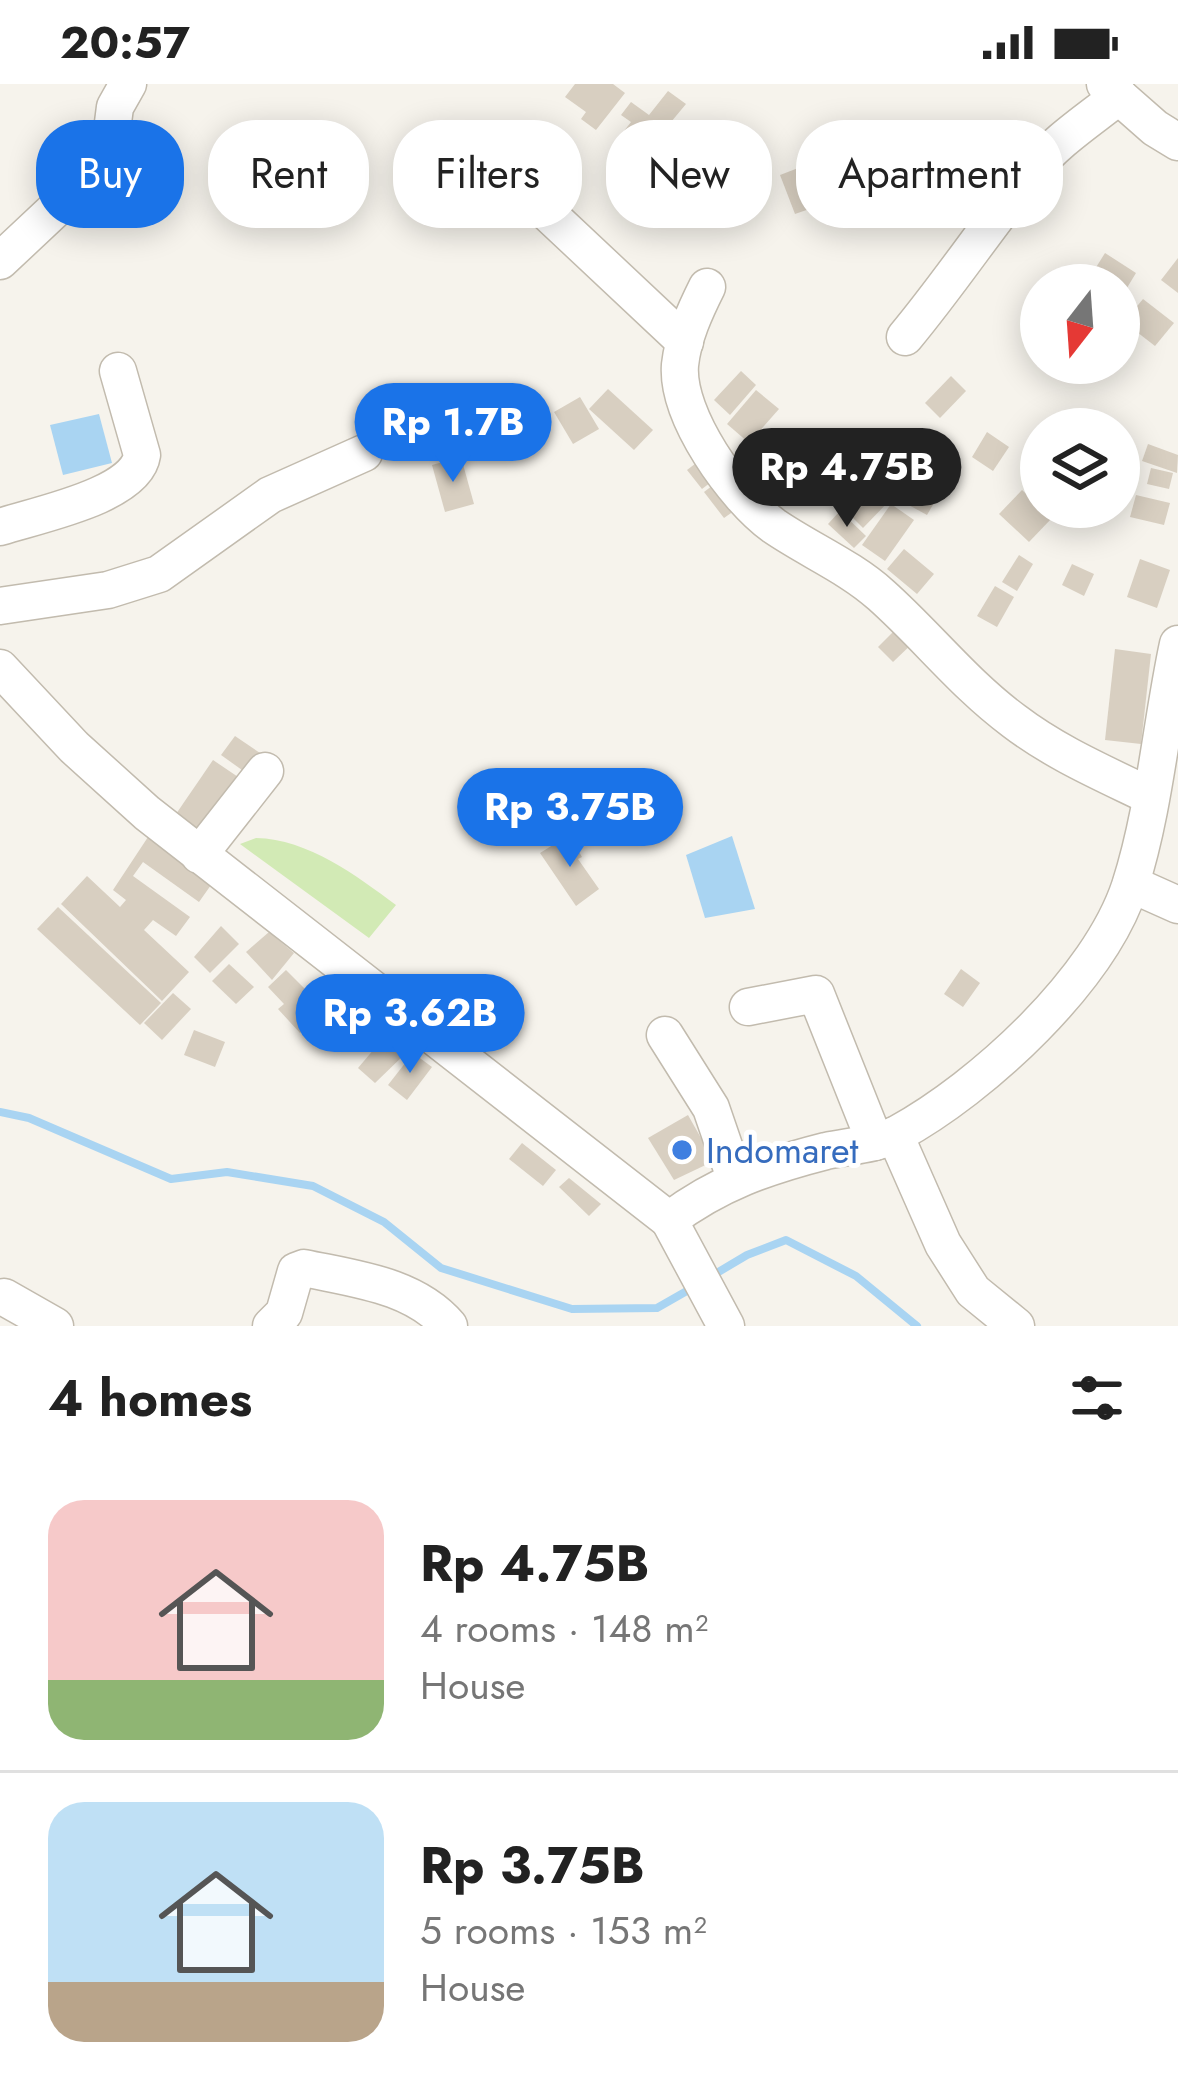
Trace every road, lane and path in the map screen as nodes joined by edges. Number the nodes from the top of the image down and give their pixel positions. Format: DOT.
graph roads {
  1 [pos="128,84"];
  2 [pos="1112,90"];
  3 [pos="1178,142"];
  4 [pos="562,228"];
  5 [pos="0,261"];
  6 [pos="706,287"];
  7 [pos="905,337"];
  8 [pos="685,342"];
  9 [pos="118,371"];
  10 [pos="364,453"];
  11 [pos="0,527"];
  12 [pos="0,606"];
  13 [pos="1178,644"];
  14 [pos="0,668"];
  15 [pos="266,772"];
  16 [pos="1150,796"];
  17 [pos="200,855"];
  18 [pos="1131,884"];
  19 [pos="1178,904"];
  20 [pos="748,1007"];
  21 [pos="665,1035"];
  22 [pos="885,1138"];
  23 [pos="734,1178"];
  24 [pos="669,1220"];
  25 [pos="4,1297"];
  26 [pos="55,1326"];
  27 [pos="271,1326"];
  28 [pos="449,1326"];
  29 [pos="725,1326"];
  30 [pos="1016,1326"];
  1 -- 5 [label="street"];
  2 -- 3 [label="street"];
  2 -- 7 [label="street"];
  4 -- 8 [label="street"];
  6 -- 8 [label="street"];
  8 -- 16 [label="street"];
  9 -- 11 [label="street"];
  10 -- 12 [label="street"];
  13 -- 16 [label="street"];
  14 -- 17 [label="street"];
  15 -- 17 [label="street"];
  16 -- 18 [label="street"];
  17 -- 24 [label="street"];
  18 -- 19 [label="street"];
  18 -- 22 [label="street"];
  20 -- 22 [label="street"];
  21 -- 23 [label="street"];
  22 -- 23 [label="street"];
  22 -- 30 [label="street"];
  23 -- 24 [label="street"];
  24 -- 29 [label="street"];
  25 -- 26 [label="street"];
  27 -- 28 [label="street"];
}
